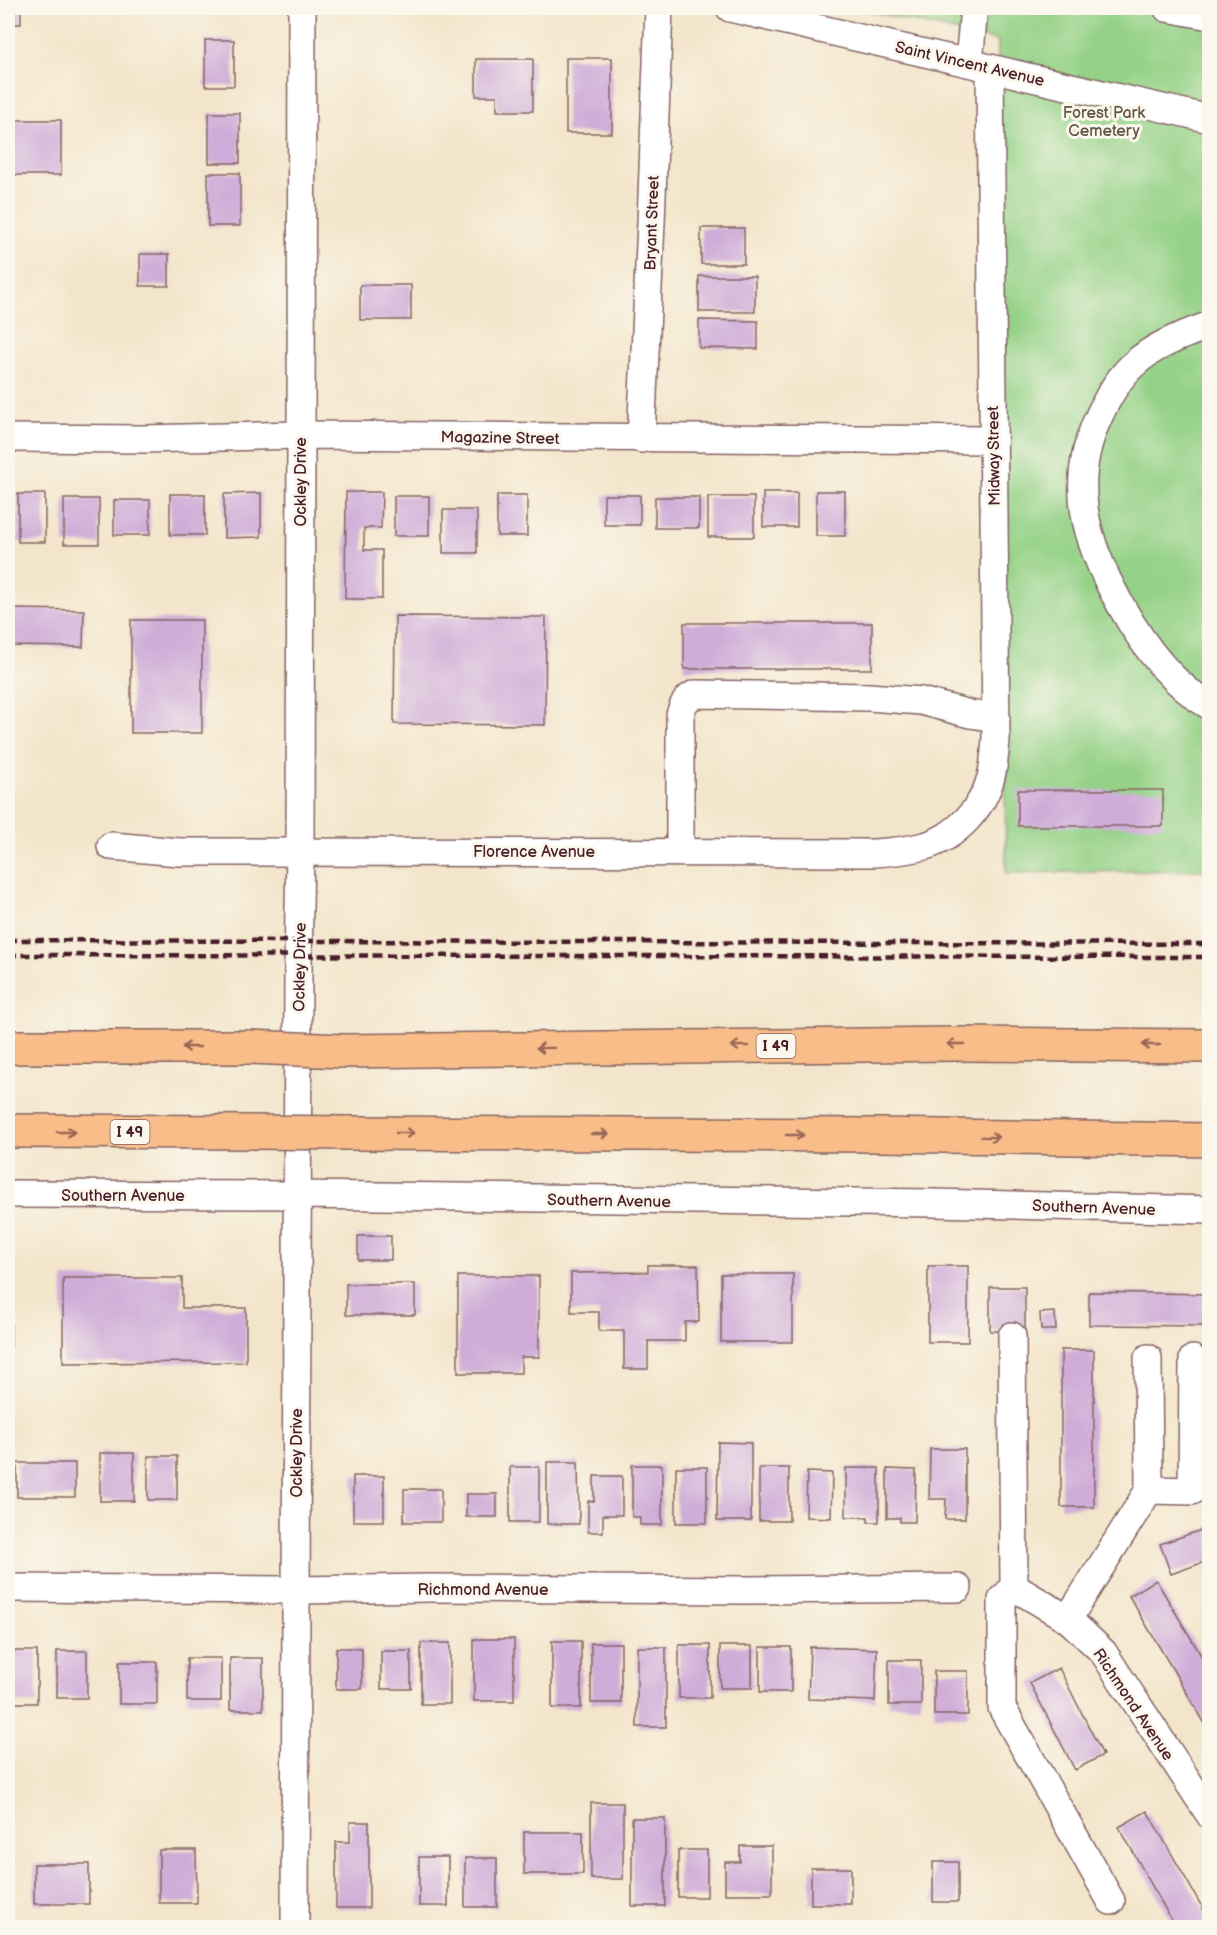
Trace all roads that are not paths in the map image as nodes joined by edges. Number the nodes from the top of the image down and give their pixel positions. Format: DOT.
graph roads {
  1 [pos="302,8"];
  2 [pos="659,8"];
  3 [pos="730,8"];
  4 [pos="974,8"];
  5 [pos="1167,8"];
  6 [pos="1209,16"];
  7 [pos="980,65"];
  8 [pos="1209,119"];
  9 [pos="1209,325"];
  10 [pos="300,435"];
  11 [pos="8,438"];
  12 [pos="641,439"];
  13 [pos="992,440"];
  14 [pos="1209,706"];
  15 [pos="996,718"];
  16 [pos="954,831"];
  17 [pos="111,846"];
  18 [pos="300,850"];
  19 [pos="680,852"];
  20 [pos="1209,1046"];
  21 [pos="8,1047"];
  22 [pos="8,1131"];
  23 [pos="1209,1140"];
  24 [pos="8,1194"];
  25 [pos="298,1196"];
  26 [pos="1209,1210"];
  27 [pos="1012,1336"];
  28 [pos="1148,1358"];
  29 [pos="1193,1359"];
  30 [pos="1149,1490"];
  31 [pos="1014,1587"];
  32 [pos="8,1588"];
  33 [pos="958,1588"];
  34 [pos="296,1590"];
  35 [pos="1068,1619"];
  36 [pos="1209,1815"];
  37 [pos="1111,1901"];
  38 [pos="295,1928"];
  1 -- 10 [label="street, Ockley Drive"];
  2 -- 12 [label="street, Bryant Street"];
  3 -- 7 [label="street, Saint Vincent Avenue"];
  4 -- 7 [label="street, Midway Street"];
  5 -- 6 [label="street"];
  7 -- 8 [label="street, Saint Vincent Avenue"];
  7 -- 13 [label="street, Midway Street"];
  9 -- 14 [label="street"];
  10 -- 11 [label="street, Magazine Street"];
  10 -- 12 [label="street, Magazine Street"];
  10 -- 18 [label="street, Ockley Drive"];
  12 -- 13 [label="street, Magazine Street"];
  13 -- 15 [label="street, Midway Street"];
  15 -- 16 [label="street, Midway Street"];
  15 -- 19 [label="street"];
  16 -- 19 [label="street, Florence Avenue"];
  17 -- 18 [label="street, Florence Avenue"];
  18 -- 19 [label="street, Florence Avenue"];
  18 -- 25 [label="street, Ockley Drive"];
  20 -- 21 [label="highway, I 49, one-way, bridge"];
  22 -- 23 [label="highway, I 49, one-way, bridge"];
  24 -- 25 [label="street, Southern Avenue"];
  25 -- 26 [label="street, Southern Avenue"];
  25 -- 34 [label="street, Ockley Drive"];
  27 -- 31 [label="street"];
  28 -- 30 [label="street"];
  29 -- 30 [label="street"];
  30 -- 35 [label="street"];
  31 -- 35 [label="street, Richmond Avenue"];
  31 -- 37 [label="street"];
  32 -- 34 [label="street, Richmond Avenue"];
  33 -- 34 [label="street, Richmond Avenue"];
  34 -- 38 [label="street, Ockley Drive"];
  35 -- 36 [label="street, Richmond Avenue"];
}
